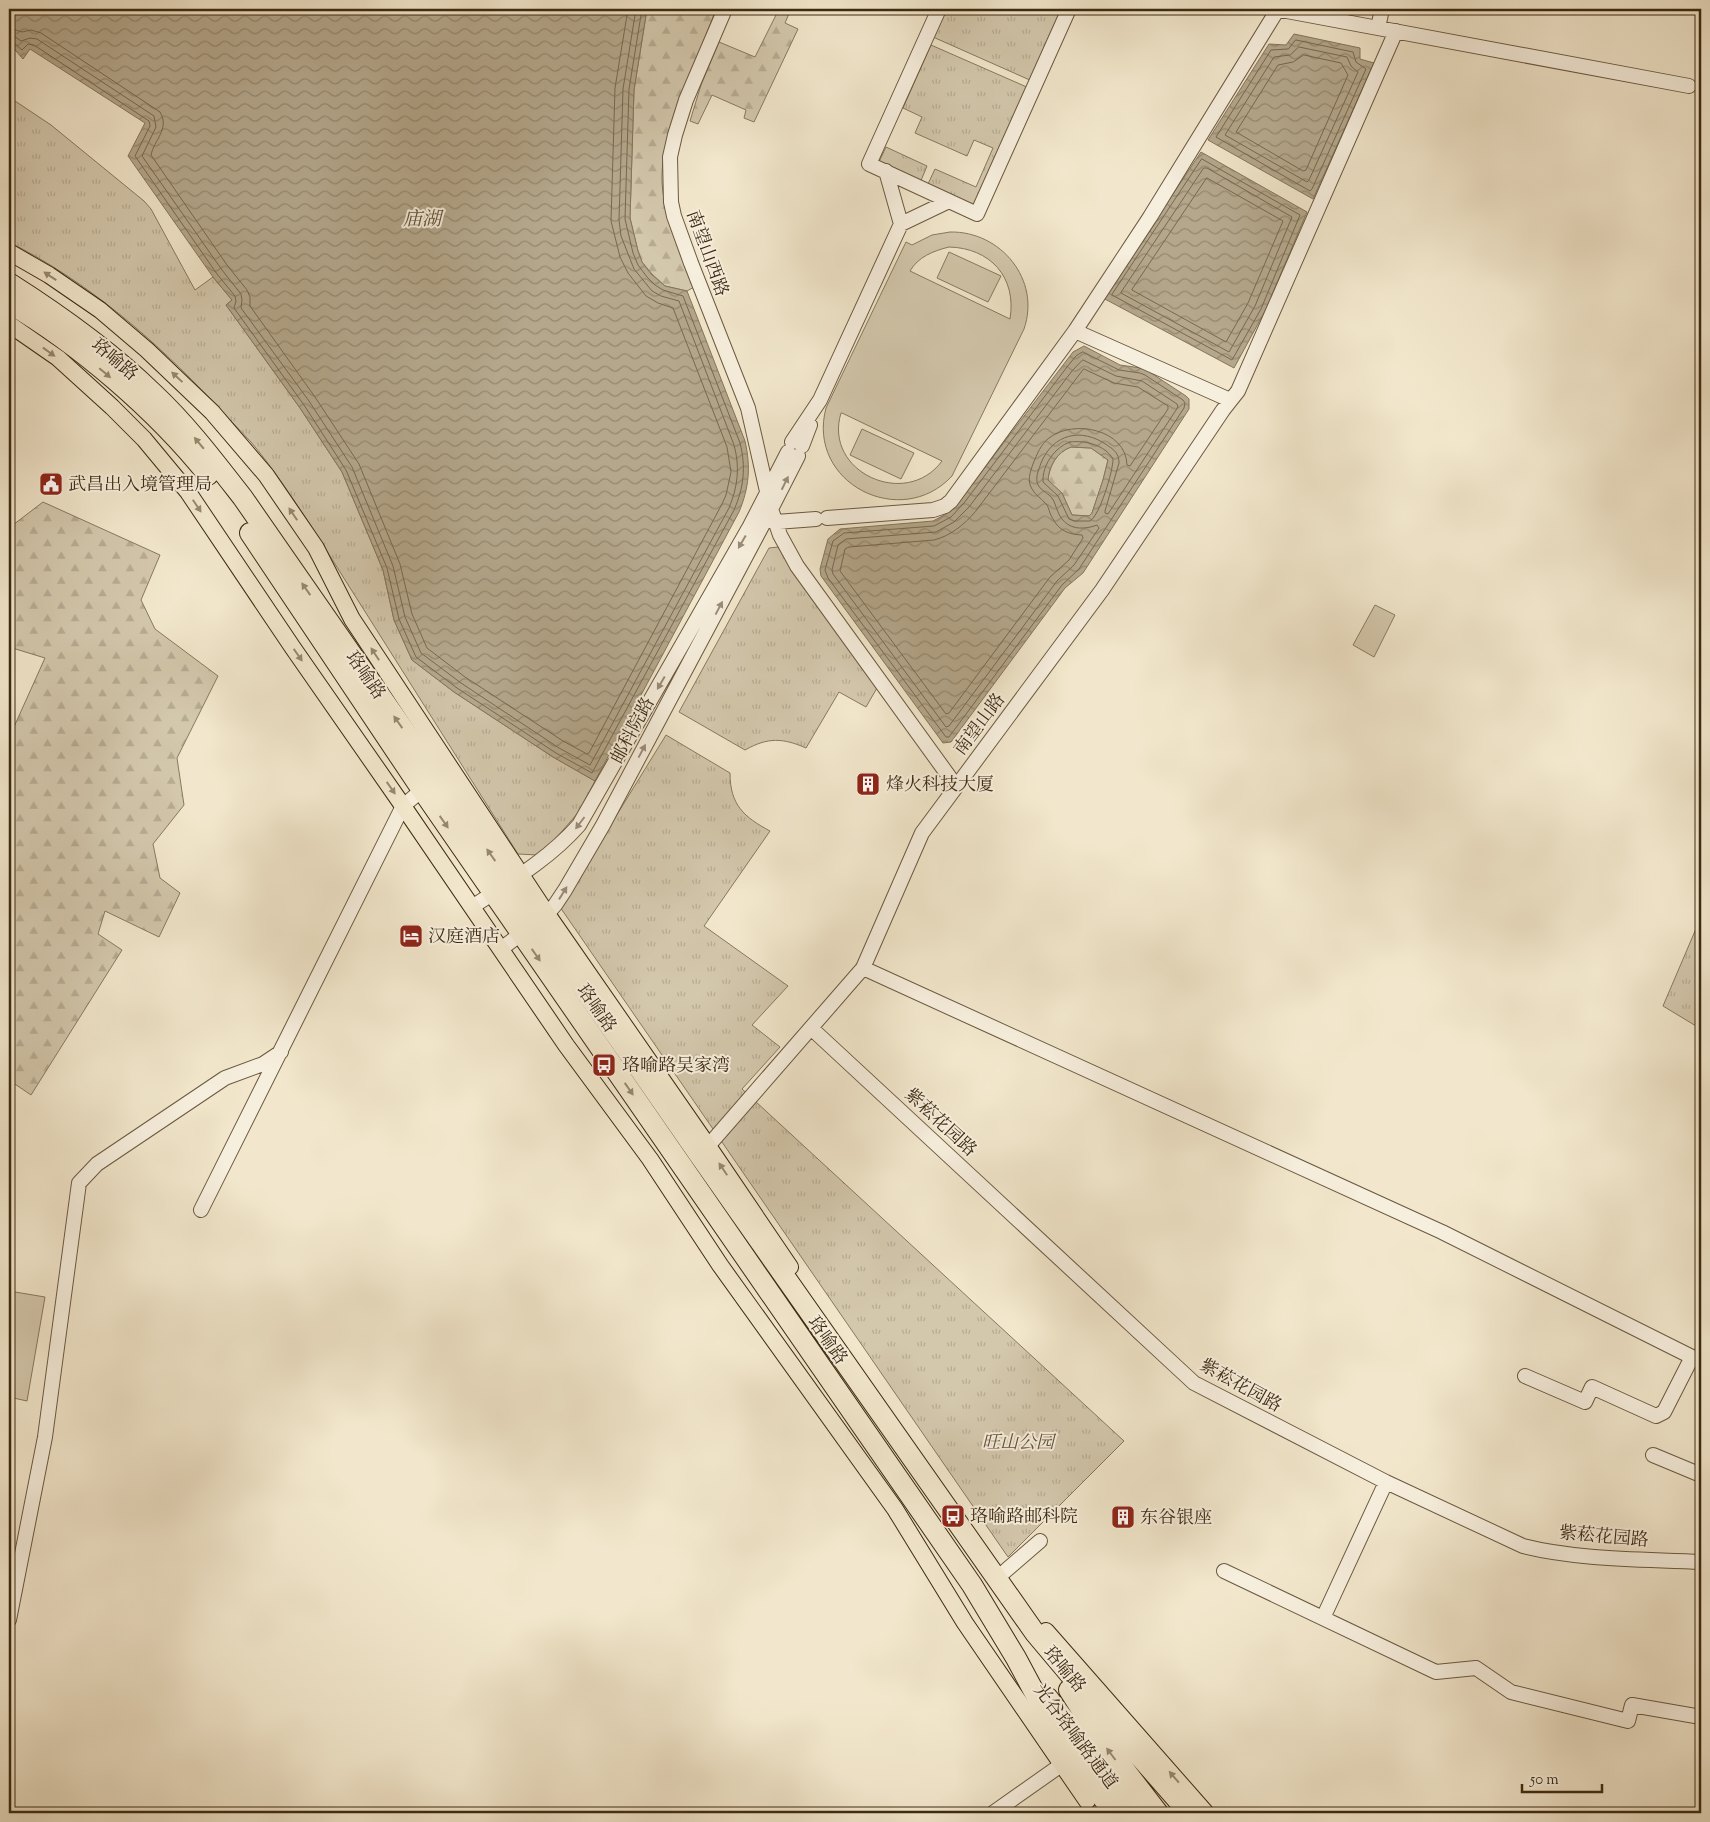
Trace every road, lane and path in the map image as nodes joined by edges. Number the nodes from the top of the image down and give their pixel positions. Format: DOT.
graph roads {
  1 [pos="724,9"];
  2 [pos="940,9"];
  3 [pos="1069,9"];
  4 [pos="1277,9"];
  5 [pos="1382,9"];
  6 [pos="1378,28"];
  7 [pos="1396,31"];
  8 [pos="1689,86"];
  9 [pos="886,171"];
  10 [pos="949,201"];
  11 [pos="901,224"];
  12 [pos="9,252"];
  13 [pos="9,284"];
  14 [pos="9,303"];
  15 [pos="9,324"];
  16 [pos="1075,332"];
  17 [pos="1227,405"];
  18 [pos="795,449"];
  19 [pos="768,492"];
  20 [pos="767,517"];
  21 [pos="956,786"];
  22 [pos="422,790"];
  23 [pos="404,806"];
  24 [pos="508,883"];
  25 [pos="472,907"];
  26 [pos="542,917"];
  27 [pos="522,934"];
  28 [pos="501,949"];
  29 [pos="863,968"];
  30 [pos="811,1028"];
  31 [pos="281,1052"];
  32 [pos="704,1151"];
  33 [pos="201,1210"];
  34 [pos="1525,1376"];
  35 [pos="1654,1455"];
  36 [pos="1701,1475"];
  37 [pos="1386,1482"];
  38 [pos="1040,1541"];
  39 [pos="1701,1562"];
  40 [pos="1224,1571"];
  41 [pos="1000,1575"];
  42 [pos="1323,1618"];
  43 [pos="9,1620"];
  44 [pos="1034,1633"];
  45 [pos="1016,1658"];
  46 [pos="1701,1717"];
  47 [pos="1067,1761"];
  48 [pos="1087,1801"];
  49 [pos="993,1813"];
  50 [pos="1114,1813"];
  51 [pos="1137,1813"];
  52 [pos="1158,1813"];
  53 [pos="1189,1813"];
  54 [pos="1206,1813"];
  1 -- 19 [label="street, 南望山西路"];
  2 -- 9 [label="street"];
  3 -- 10 [label="street"];
  4 -- 6 [label="street"];
  4 -- 16 [label="street"];
  5 -- 6 [label="street"];
  6 -- 7 [label="street"];
  7 -- 8 [label="street"];
  7 -- 17 [label="street, 南望山路"];
  9 -- 10 [label="street"];
  9 -- 11 [label="street"];
  10 -- 11 [label="street"];
  11 -- 18 [label="street"];
  24 -- 12 [label="main road, one-way"];
  24 -- 13 [label="highway, 珞喻路, one-way"];
  14 -- 22 [label="highway, 珞喻路, one-way"];
  15 -- 23 [label="main road, one-way"];
  16 -- 17 [label="street"];
  16 -- 20 [label="street"];
  17 -- 21 [label="street, 南望山路"];
  18 -- 19 [label="street"];
  20 -- 18 [label="street, one-way"];
  19 -- 20 [label="street, 南望山西路"];
  20 -- 21 [label="street, 南望山西路"];
  20 -- 24 [label="street, one-way"];
  26 -- 20 [label="street, 邮科院路, one-way"];
  21 -- 29 [label="street, 南望山路"];
  22 -- 23 [label="street"];
  22 -- 24 [label="highway, 珞喻路, one-way"];
  23 -- 25 [label="main road"];
  23 -- 31 [label="street"];
  24 -- 25 [label="street"];
  24 -- 26 [label="highway, 珞喻路"];
  24 -- 27 [label="highway, 珞喻路"];
  25 -- 28 [label="main road"];
  26 -- 27 [label="street, 邮科院路"];
  26 -- 32 [label="highway, 珞喻路"];
  27 -- 28 [label="street, 邮科院路"];
  27 -- 45 [label="highway, 珞喻路, one-way"];
  28 -- 47 [label="main road"];
  29 -- 30 [label="street, 南望山路"];
  29 -- 34 [label="street"];
  30 -- 32 [label="street, 南望山路"];
  30 -- 37 [label="street, 紫菘花园路"];
  31 -- 33 [label="street"];
  31 -- 43 [label="street"];
  41 -- 32 [label="highway, 珞喻路, one-way"];
  35 -- 36 [label="street"];
  37 -- 39 [label="street, 紫菘花园路"];
  37 -- 42 [label="street"];
  38 -- 41 [label="street"];
  40 -- 42 [label="street"];
  41 -- 44 [label="highway, 珞喻路"];
  54 -- 41 [label="main road, one-way"];
  42 -- 46 [label="street"];
  52 -- 44 [label="highway, 光谷珞喻路通道, one-way"];
  44 -- 53 [label="highway, 珞喻路"];
  45 -- 47 [label="highway, 珞喻路"];
  45 -- 51 [label="highway, 光谷珞喻路通道"];
  47 -- 48 [label="main road"];
  47 -- 49 [label="street"];
  47 -- 50 [label="highway, 珞喻路"];
}
